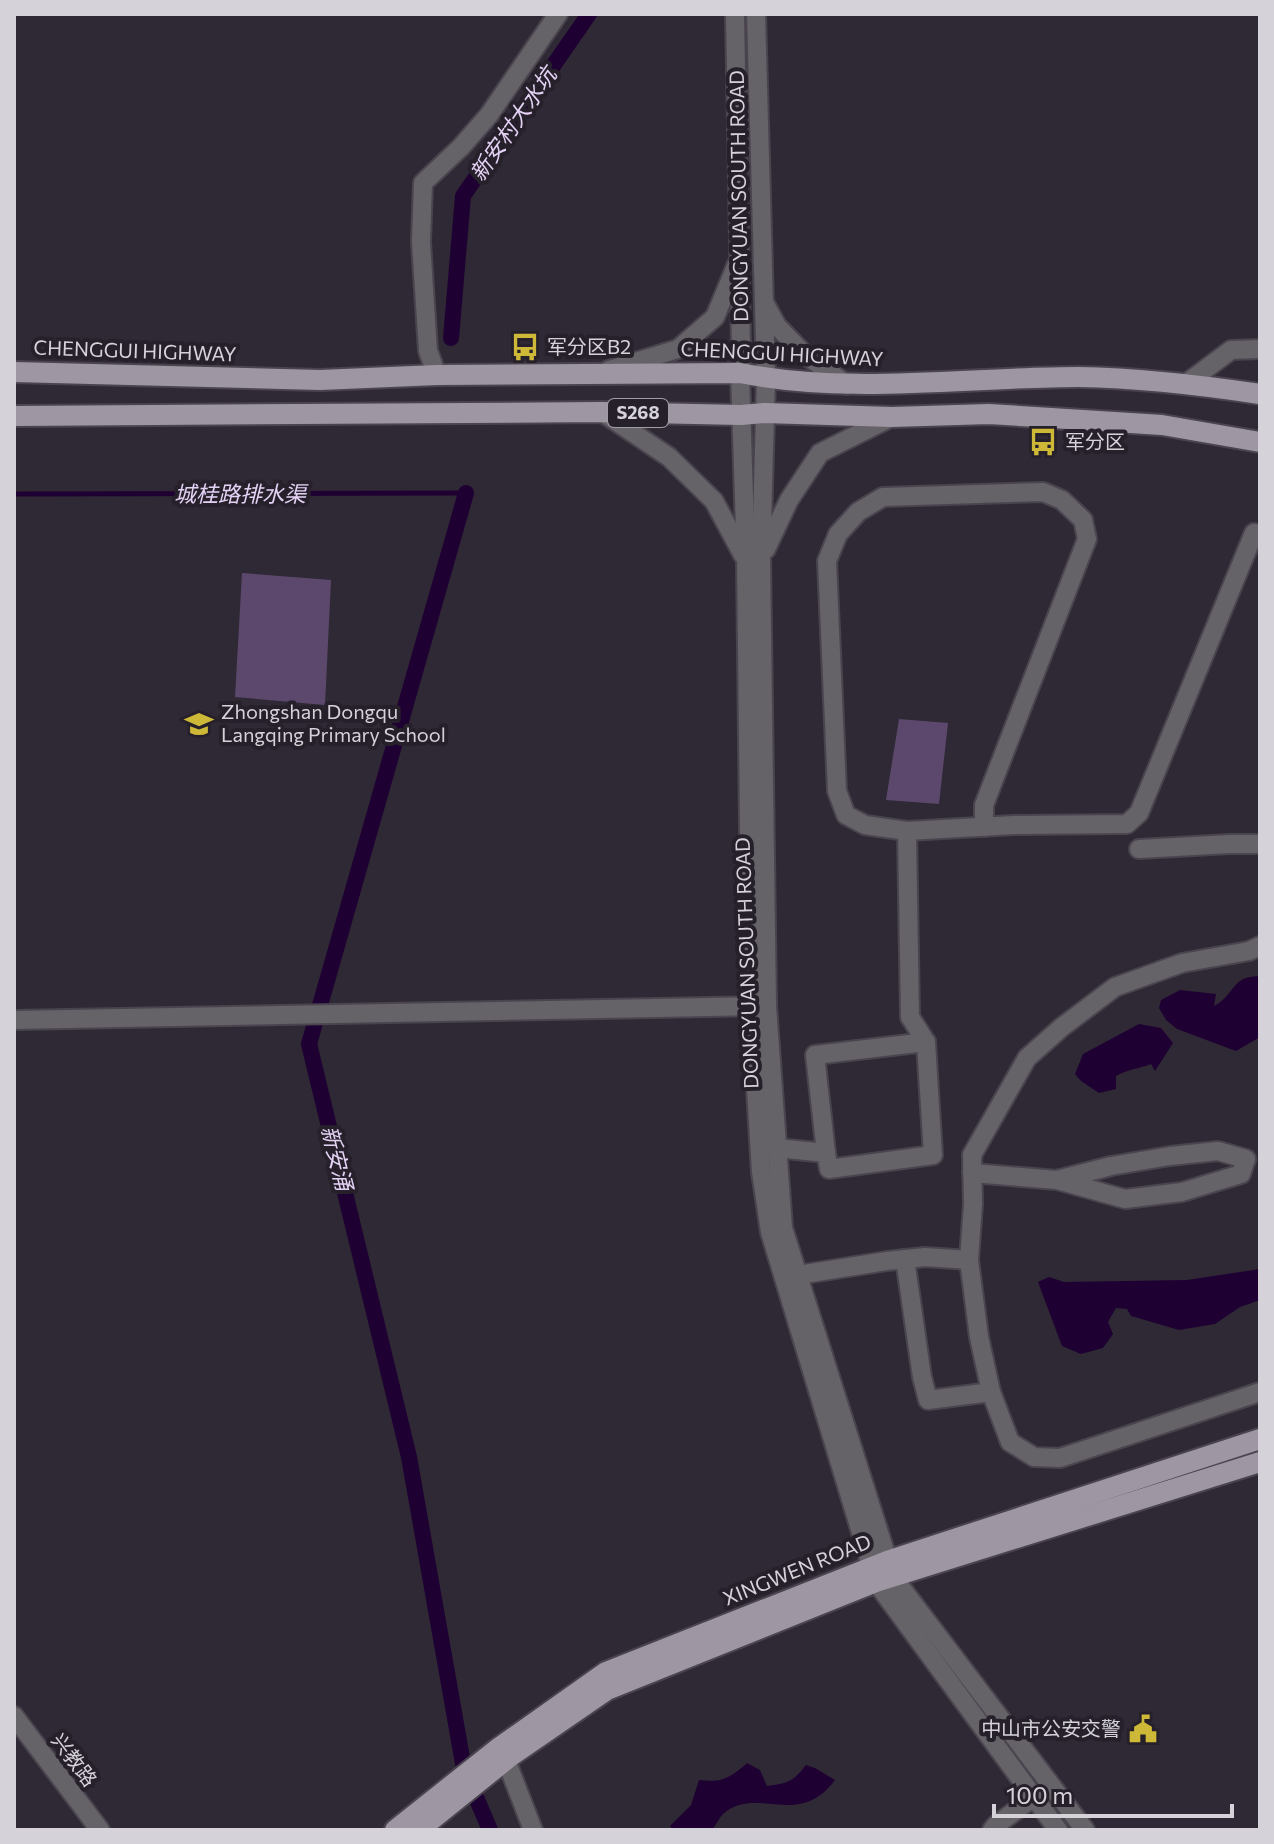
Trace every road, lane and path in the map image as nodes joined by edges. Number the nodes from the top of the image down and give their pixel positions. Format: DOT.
graph roads {
  1 [pos="558,14"];
  2 [pos="735,14"];
  3 [pos="756,14"];
  4 [pos="740,258"];
  5 [pos="763,300"];
  6 [pos="1260,349"];
  7 [pos="14,372"];
  8 [pos="740,373"];
  9 [pos="597,374"];
  10 [pos="437,375"];
  11 [pos="766,378"];
  12 [pos="1187,383"];
  13 [pos="847,385"];
  14 [pos="1260,394"];
  15 [pos="602,412"];
  16 [pos="765,413"];
  17 [pos="741,415"];
  18 [pos="14,416"];
  19 [pos="892,417"];
  20 [pos="1260,442"];
  21 [pos="1260,534"];
  22 [pos="754,560"];
  23 [pos="984,827"];
  24 [pos="907,831"];
  25 [pos="1260,844"];
  26 [pos="1139,849"];
  27 [pos="1260,946"];
  28 [pos="759,1006"];
  29 [pos="14,1020"];
  30 [pos="926,1042"];
  31 [pos="777,1148"];
  32 [pos="826,1153"];
  33 [pos="972,1173"];
  34 [pos="1057,1180"];
  35 [pos="905,1259"];
  36 [pos="969,1260"];
  37 [pos="798,1275"];
  38 [pos="991,1392"];
  39 [pos="1260,1392"];
  40 [pos="1260,1439"];
  41 [pos="1260,1462"];
  42 [pos="882,1571"];
  43 [pos="14,1716"];
  44 [pos="499,1760"];
  45 [pos="457,1790"];
  46 [pos="1034,1797"];
  47 [pos="423,1829"];
  48 [pos="100,1830"];
  49 [pos="395,1830"];
  50 [pos="533,1830"];
  51 [pos="992,1830"];
  52 [pos="1058,1830"];
  53 [pos="1085,1830"];
  1 -- 10 [label="street"];
  2 -- 4 [label="street, DONGYUAN SOUTH ROAD"];
  3 -- 5 [label="street, DONGYUAN SOUTH ROAD"];
  4 -- 8 [label="street, DONGYUAN SOUTH ROAD"];
  4 -- 9 [label="street"];
  5 -- 11 [label="street, DONGYUAN SOUTH ROAD"];
  5 -- 13 [label="street"];
  6 -- 12 [label="street"];
  7 -- 10 [label="main road, CHENGGUI HIGHWAY / S268"];
  8 -- 9 [label="main road, CHENGGUI HIGHWAY / S268"];
  8 -- 11 [label="main road, CHENGGUI HIGHWAY / S268"];
  8 -- 17 [label="street, DONGYUAN SOUTH ROAD"];
  9 -- 10 [label="main road, CHENGGUI HIGHWAY / S268"];
  11 -- 13 [label="main road, CHENGGUI HIGHWAY / S268"];
  11 -- 16 [label="street, DONGYUAN SOUTH ROAD"];
  12 -- 13 [label="main road, CHENGGUI HIGHWAY / S268"];
  12 -- 14 [label="main road, CHENGGUI HIGHWAY / S268"];
  15 -- 17 [label="main road, S268"];
  15 -- 18 [label="main road, S268"];
  15 -- 22 [label="street"];
  16 -- 17 [label="main road, S268"];
  16 -- 19 [label="main road, S268"];
  16 -- 22 [label="street, DONGYUAN SOUTH ROAD"];
  17 -- 22 [label="street, DONGYUAN SOUTH ROAD"];
  19 -- 20 [label="main road, S268"];
  19 -- 22 [label="street"];
  21 -- 23 [label="street"];
  22 -- 28 [label="street, DONGYUAN SOUTH ROAD"];
  23 -- 24 [label="street"];
  23 -- 24 [label="street"];
  24 -- 30 [label="street"];
  25 -- 26 [label="street"];
  27 -- 33 [label="street"];
  28 -- 29 [label="street"];
  28 -- 31 [label="street, DONGYUAN SOUTH ROAD"];
  28 -- 42 [label="street, DONGYUAN SOUTH ROAD"];
  30 -- 32 [label="street"];
  30 -- 32 [label="street"];
  31 -- 32 [label="street"];
  31 -- 37 [label="street, DONGYUAN SOUTH ROAD"];
  33 -- 34 [label="street"];
  33 -- 36 [label="street"];
  34 -- 34 [label="street"];
  35 -- 36 [label="street"];
  35 -- 37 [label="street"];
  35 -- 38 [label="street"];
  36 -- 38 [label="street"];
  37 -- 42 [label="street, DONGYUAN SOUTH ROAD"];
  38 -- 39 [label="street"];
  40 -- 42 [label="main road, XINGWEN ROAD"];
  41 -- 42 [label="main road, XINGWEN ROAD"];
  42 -- 44 [label="main road, XINGWEN ROAD"];
  42 -- 46 [label="street, DONGYUAN SOUTH ROAD"];
  42 -- 53 [label="street, DONGYUAN SOUTH ROAD"];
  43 -- 48 [label="street, 兴教路"];
  44 -- 45 [label="main road, XINGWEN ROAD"];
  44 -- 50 [label="street"];
  45 -- 47 [label="main road, XINGWEN ROAD"];
  45 -- 49 [label="main road, XINGWEN ROAD"];
  46 -- 51 [label="street"];
  46 -- 52 [label="street, DONGYUAN SOUTH ROAD"];
}
